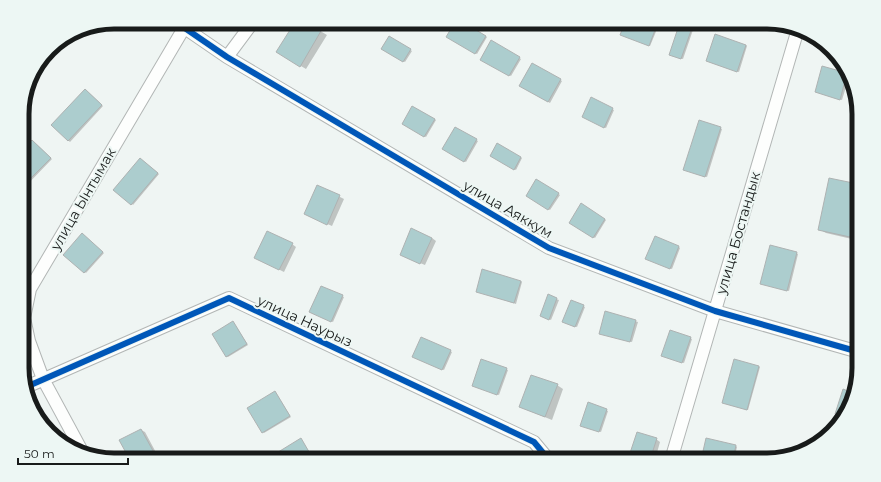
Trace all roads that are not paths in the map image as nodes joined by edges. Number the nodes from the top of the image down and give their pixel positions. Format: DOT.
graph roads {
  1 [pos="178,29"];
  2 [pos="186,29"];
  3 [pos="248,29"];
  4 [pos="796,35"];
  5 [pos="227,57"];
  6 [pos="29,294"];
  7 [pos="715,311"];
  8 [pos="29,341"];
  9 [pos="852,350"];
  10 [pos="42,379"];
  11 [pos="31,384"];
  12 [pos="79,446"];
  13 [pos="543,453"];
  14 [pos="673,453"];
  1 -- 6 [label="street, улица Ынтымак"];
  2 -- 5 [label="street, улица Аяккум"];
  3 -- 5 [label="street"];
  4 -- 7 [label="street, улица Бостандык"];
  5 -- 7 [label="street, улица Аяккум"];
  7 -- 9 [label="street, улица Аяккум"];
  7 -- 14 [label="street, улица Бостандык"];
  8 -- 10 [label="street, улица Ынтымак"];
  10 -- 11 [label="street, улица Наурыз"];
  10 -- 12 [label="street, улица Ынтымак"];
  10 -- 13 [label="street, улица Наурыз"];
}
